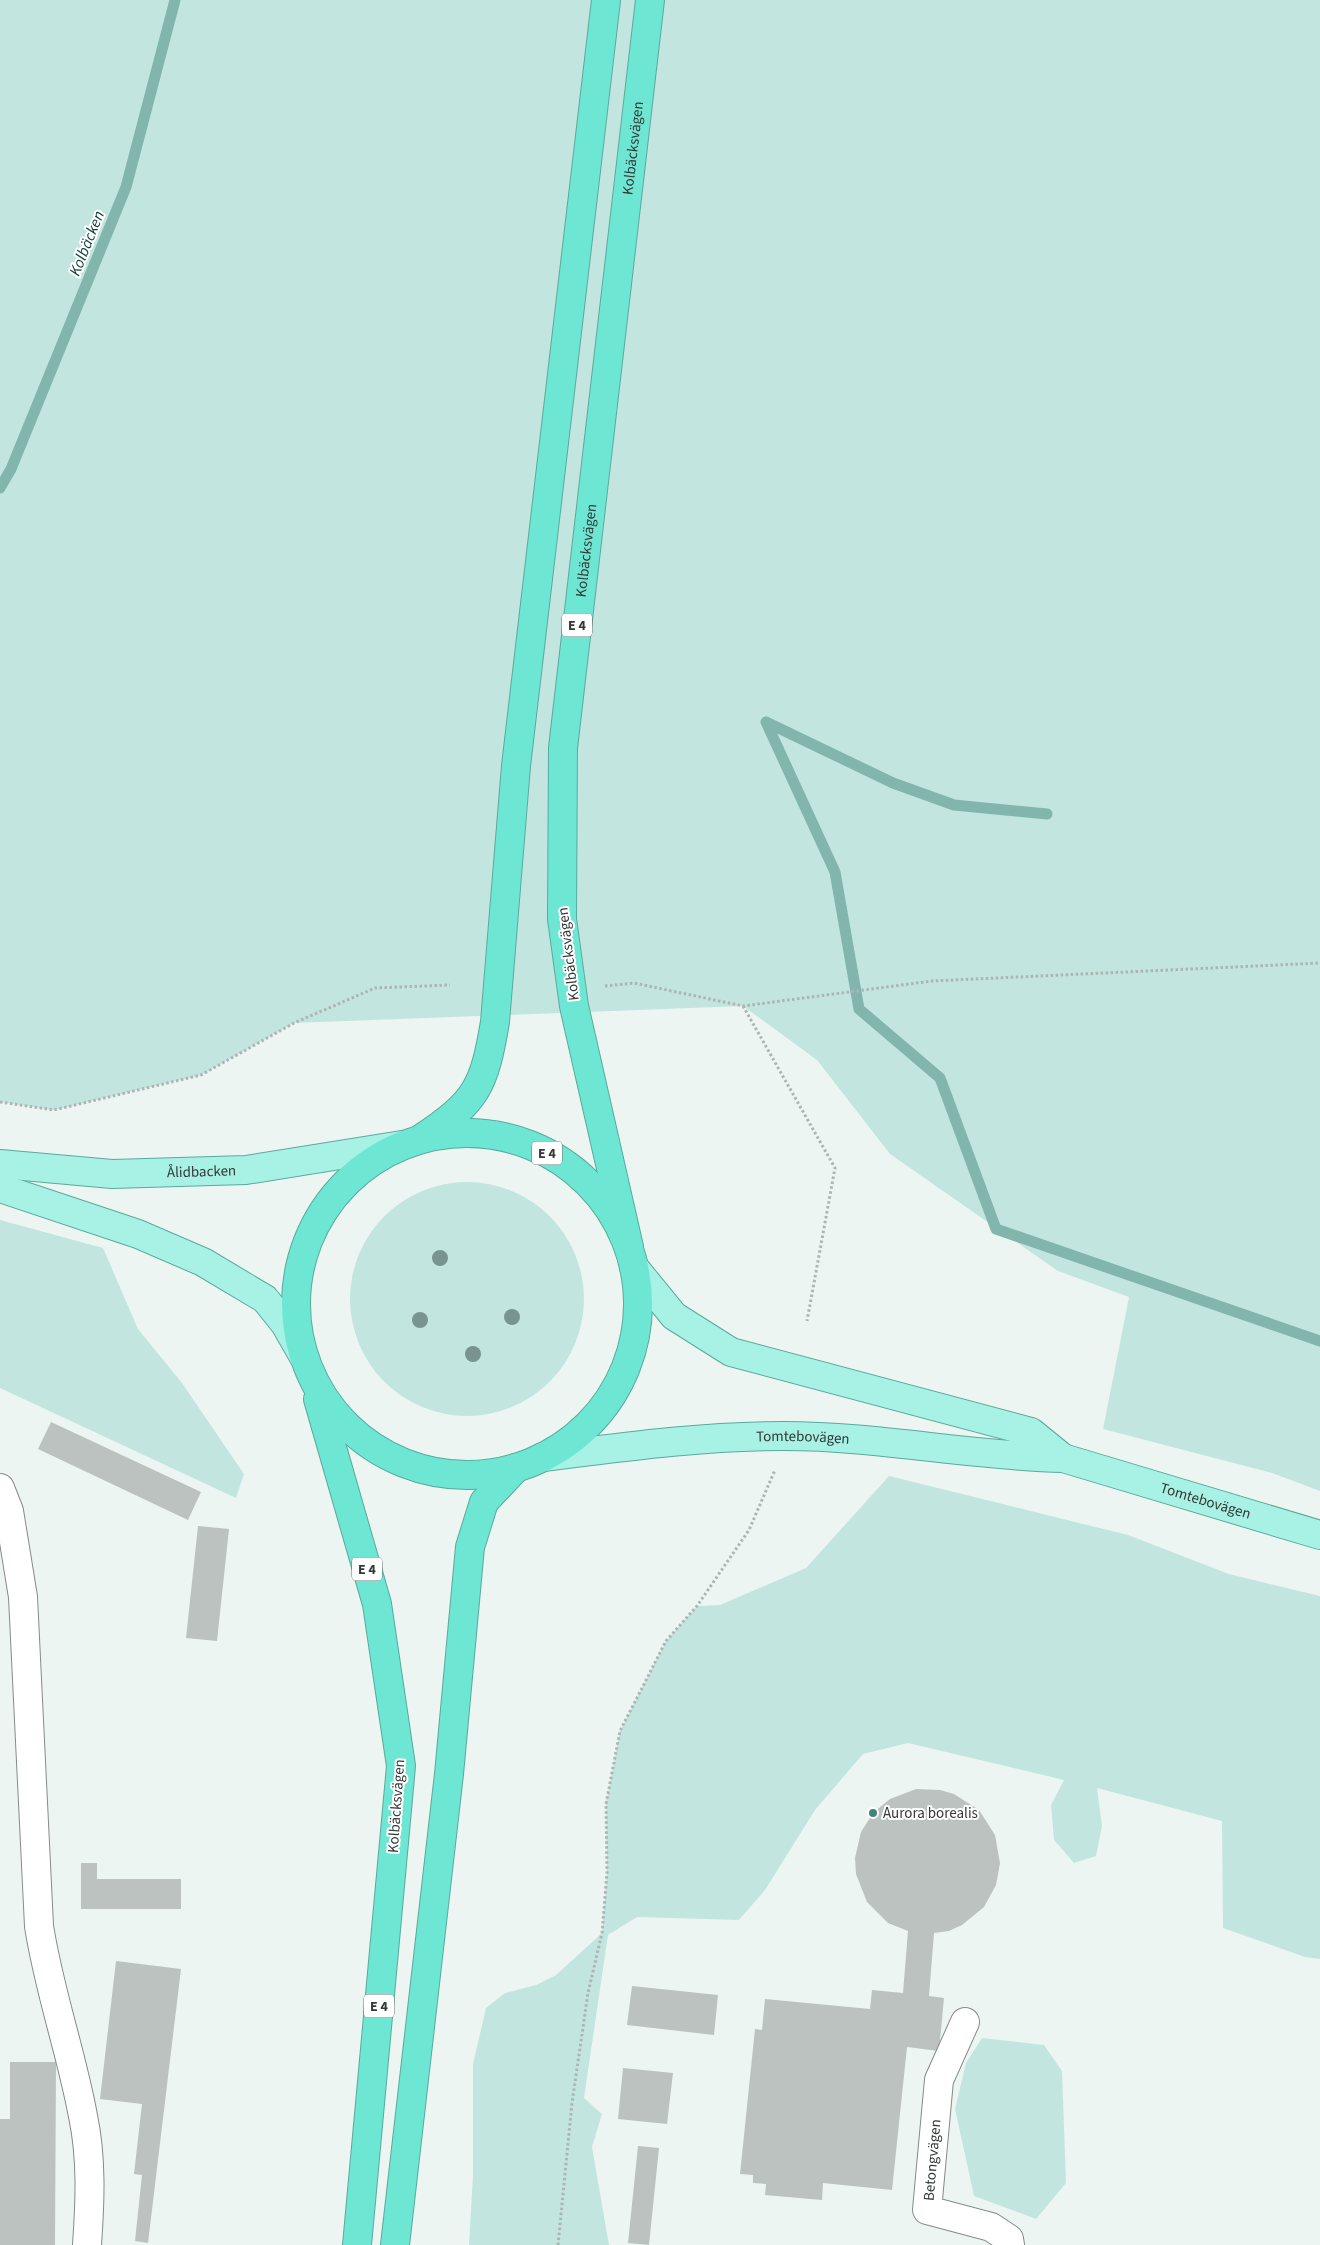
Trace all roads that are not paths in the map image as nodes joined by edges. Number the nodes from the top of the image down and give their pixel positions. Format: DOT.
graph roads {
  1 [pos="606,0"];
  2 [pos="650,0"];
  3 [pos="412,1142"];
  4 [pos="0,1164"];
  5 [pos="0,1188"];
  6 [pos="631,1257"];
  7 [pos="308,1366"];
  8 [pos="543,1457"];
  9 [pos="1063,1458"];
  10 [pos="516,1468"];
  11 [pos="0,1488"];
  12 [pos="1320,1535"];
  13 [pos="965,2022"];
  14 [pos="87,2245"];
  15 [pos="357,2245"];
  16 [pos="395,2245"];
  17 [pos="1010,2245"];
  1 -- 3 [label="highway, E 4"];
  2 -- 6 [label="highway, Kolbäcksvägen / E 4"];
  3 -- 4 [label="main road, Ålidbacken"];
  3 -- 6 [label="highway, E 4"];
  3 -- 7 [label="highway, E 4"];
  5 -- 7 [label="main road"];
  6 -- 8 [label="highway, E 4"];
  6 -- 9 [label="main road, Tomtebovägen"];
  7 -- 10 [label="highway, E 4"];
  7 -- 15 [label="highway, Kolbäcksvägen / E 4"];
  8 -- 9 [label="main road, Tomtebovägen"];
  8 -- 10 [label="highway, E 4"];
  9 -- 12 [label="main road, Tomtebovägen"];
  10 -- 16 [label="highway, E 4"];
  11 -- 14 [label="lane"];
  13 -- 17 [label="lane, Betongvägen"];
}
